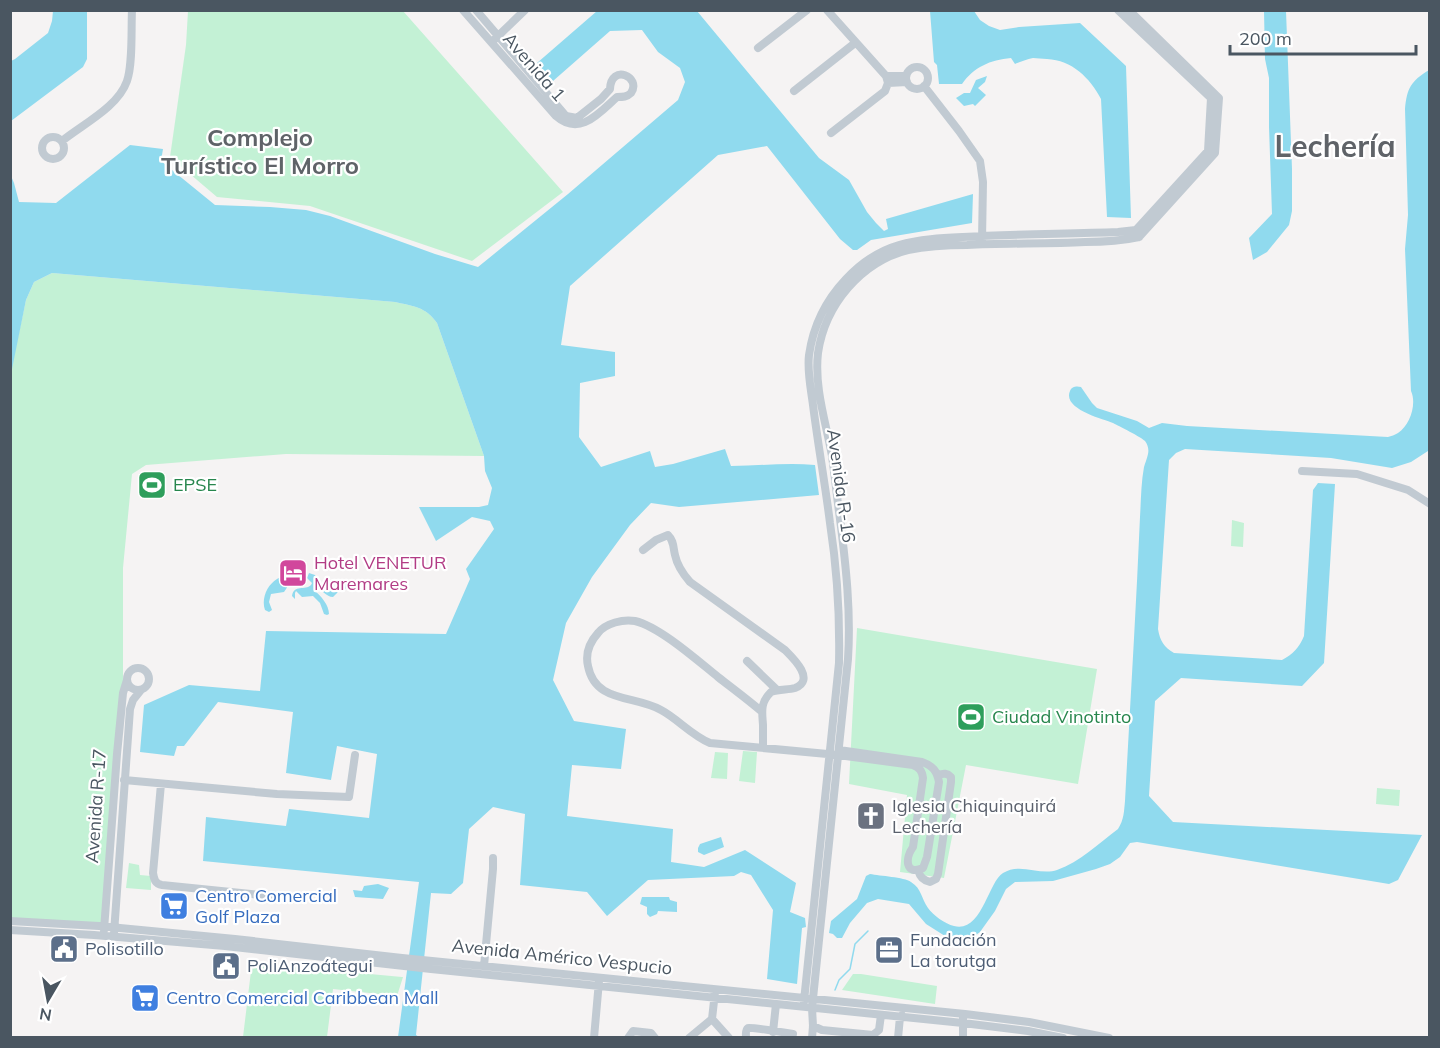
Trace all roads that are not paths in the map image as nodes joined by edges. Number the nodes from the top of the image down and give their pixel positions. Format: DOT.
graph roads {
  1 [pos="132,10"];
  2 [pos="463,10"];
  3 [pos="476,10"];
  4 [pos="525,10"];
  5 [pos="807,10"];
  6 [pos="827,10"];
  7 [pos="1118,10"];
  8 [pos="1129,10"];
  9 [pos="1150,35"];
  10 [pos="499,36"];
  11 [pos="490,42"];
  12 [pos="855,43"];
  13 [pos="758,48"];
  14 [pos="907,79"];
  15 [pos="529,80"];
  16 [pos="887,80"];
  17 [pos="924,86"];
  18 [pos="610,88"];
  19 [pos="794,91"];
  20 [pos="617,97"];
  21 [pos="831,133"];
  22 [pos="62,141"];
  23 [pos="982,240"];
  24 [pos="1302,471"];
  25 [pos="1430,504"];
  26 [pos="644,550"];
  27 [pos="747,661"];
  28 [pos="127,680"];
  29 [pos="141,690"];
  30 [pos="777,690"];
  31 [pos="125,709"];
  32 [pos="761,711"];
  33 [pos="763,747"];
  34 [pos="836,753"];
  35 [pos="355,755"];
  36 [pos="938,775"];
  37 [pos="124,780"];
  38 [pos="161,784"];
  39 [pos="493,858"];
  40 [pos="918,870"];
  41 [pos="272,896"];
  42 [pos="10,921"];
  43 [pos="10,930"];
  44 [pos="104,931"];
  45 [pos="114,932"];
  46 [pos="431,965"];
  47 [pos="484,966"];
  48 [pos="599,981"];
  49 [pos="715,993"];
  50 [pos="808,1003"];
  51 [pos="776,1004"];
  52 [pos="907,1009"];
  53 [pos="881,1015"];
  54 [pos="900,1017"];
  55 [pos="963,1018"];
  56 [pos="712,1019"];
  57 [pos="813,1026"];
  58 [pos="773,1032"];
  59 [pos="793,1034"];
  60 [pos="1103,1037"];
  61 [pos="594,1038"];
  62 [pos="628,1038"];
  63 [pos="655,1038"];
  64 [pos="689,1038"];
  65 [pos="729,1038"];
  66 [pos="746,1038"];
  67 [pos="812,1038"];
  68 [pos="898,1038"];
  69 [pos="963,1038"];
  70 [pos="1063,1038"];
  1 -- 22 [label="street"];
  2 -- 11 [label="street, Avenida 1"];
  3 -- 10 [label="street, Avenida 1"];
  4 -- 10 [label="street"];
  5 -- 13 [label="street"];
  6 -- 12 [label="street"];
  7 -- 9 [label="street"];
  8 -- 9 [label="street"];
  9 -- 23 [label="street, Avenida R-16"];
  10 -- 11 [label="street"];
  10 -- 15 [label="street, Avenida 1"];
  11 -- 15 [label="street, Avenida 1"];
  12 -- 16 [label="street"];
  12 -- 19 [label="street"];
  14 -- 16 [label="street"];
  14 -- 17 [label="street"];
  14 -- 17 [label="street"];
  15 -- 18 [label="street, Avenida 1"];
  15 -- 20 [label="street, Avenida 1"];
  16 -- 21 [label="street"];
  17 -- 23 [label="street"];
  18 -- 20 [label="street"];
  18 -- 20 [label="street, Avenida 1"];
  23 -- 34 [label="street, Avenida R-16"];
  24 -- 25 [label="street"];
  26 -- 30 [label="street"];
  27 -- 30 [label="street"];
  28 -- 29 [label="street"];
  28 -- 29 [label="street"];
  28 -- 31 [label="street, Avenida R-17"];
  29 -- 31 [label="street, Avenida R-17"];
  30 -- 32 [label="street"];
  31 -- 37 [label="street, Avenida R-17"];
  31 -- 44 [label="street, Avenida R-17"];
  32 -- 33 [label="street"];
  32 -- 33 [label="street"];
  33 -- 34 [label="street"];
  34 -- 36 [label="street"];
  34 -- 40 [label="street"];
  34 -- 50 [label="street, Avenida R-16"];
  35 -- 38 [label="street"];
  36 -- 40 [label="street"];
  36 -- 40 [label="street"];
  37 -- 38 [label="street"];
  37 -- 45 [label="street, Avenida R-17"];
  38 -- 41 [label="street"];
  39 -- 47 [label="street"];
  42 -- 44 [label="street, Avenida Américo Vespucio"];
  43 -- 44 [label="street, Avenida Américo Vespucio"];
  44 -- 45 [label="street, Avenida Américo Vespucio"];
  45 -- 46 [label="street, Avenida Américo Vespucio"];
  46 -- 47 [label="street, Avenida Américo Vespucio"];
  46 -- 48 [label="street, Avenida Américo Vespucio"];
  47 -- 48 [label="street, Avenida Américo Vespucio"];
  48 -- 49 [label="street, Avenida Américo Vespucio"];
  48 -- 61 [label="street"];
  49 -- 50 [label="street, Avenida Américo Vespucio"];
  49 -- 51 [label="street, Avenida Américo Vespucio"];
  49 -- 56 [label="street"];
  50 -- 51 [label="street, Avenida Américo Vespucio"];
  50 -- 52 [label="street, Avenida Américo Vespucio"];
  50 -- 53 [label="street, Avenida Américo Vespucio"];
  50 -- 57 [label="street, Avenida R-16"];
  51 -- 58 [label="street"];
  52 -- 54 [label="street"];
  52 -- 55 [label="street, Avenida Américo Vespucio"];
  53 -- 54 [label="street, Avenida Américo Vespucio"];
  53 -- 57 [label="street"];
  54 -- 55 [label="street, Avenida Américo Vespucio"];
  54 -- 68 [label="street"];
  55 -- 60 [label="street, Avenida Américo Vespucio"];
  55 -- 69 [label="street"];
  55 -- 70 [label="street, Avenida Américo Vespucio"];
  56 -- 64 [label="street"];
  56 -- 65 [label="street"];
  57 -- 67 [label="street, Avenida R-16"];
  58 -- 59 [label="street"];
  58 -- 66 [label="street"];
  62 -- 63 [label="street"];
}
